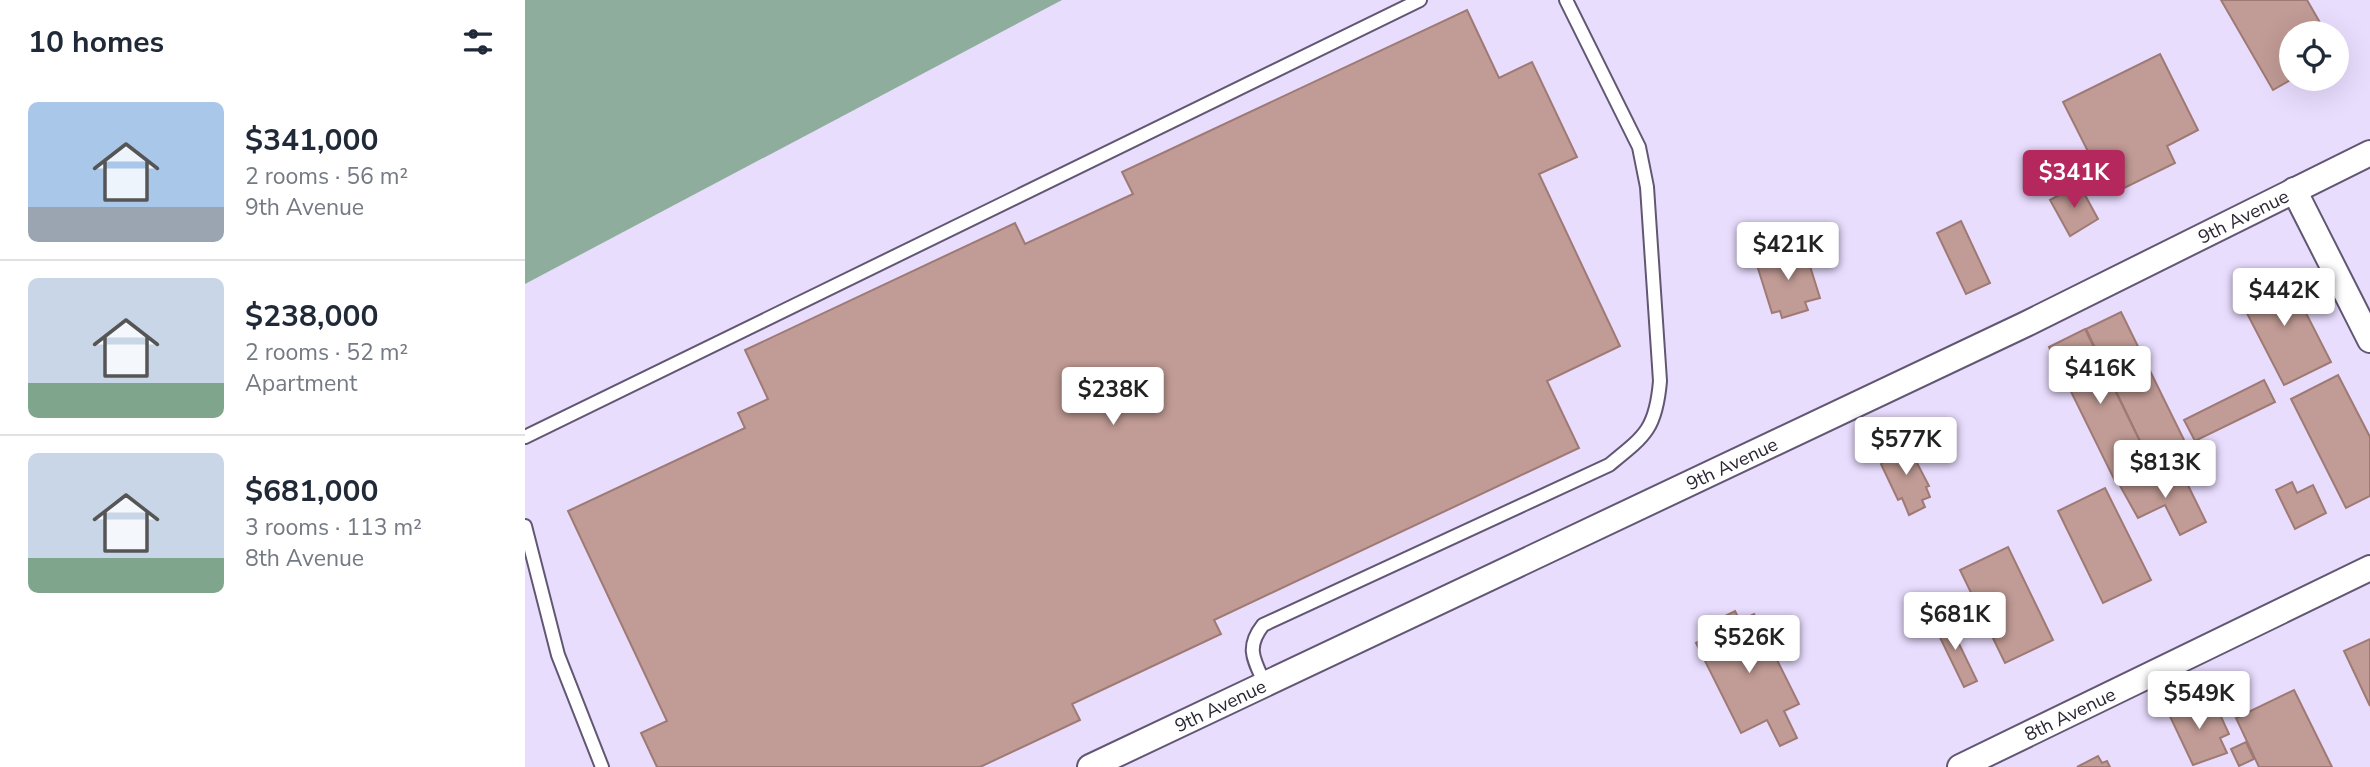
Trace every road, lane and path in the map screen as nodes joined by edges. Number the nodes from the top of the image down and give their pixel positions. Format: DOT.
graph roads {
  1 [pos="1420,0"];
  2 [pos="1566,0"];
  3 [pos="2370,153"];
  4 [pos="2294,190"];
  5 [pos="2370,340"];
  6 [pos="525,437"];
  7 [pos="525,526"];
  8 [pos="2370,568"];
  9 [pos="1265,684"];
  10 [pos="602,767"];
  11 [pos="1090,767"];
  12 [pos="1960,767"];
  1 -- 6 [label="lane"];
  2 -- 9 [label="lane"];
  3 -- 4 [label="street, 9th Avenue"];
  4 -- 5 [label="street"];
  4 -- 9 [label="street, 9th Avenue"];
  7 -- 10 [label="lane"];
  8 -- 12 [label="street, 8th Avenue"];
  9 -- 11 [label="street, 9th Avenue"];
}
